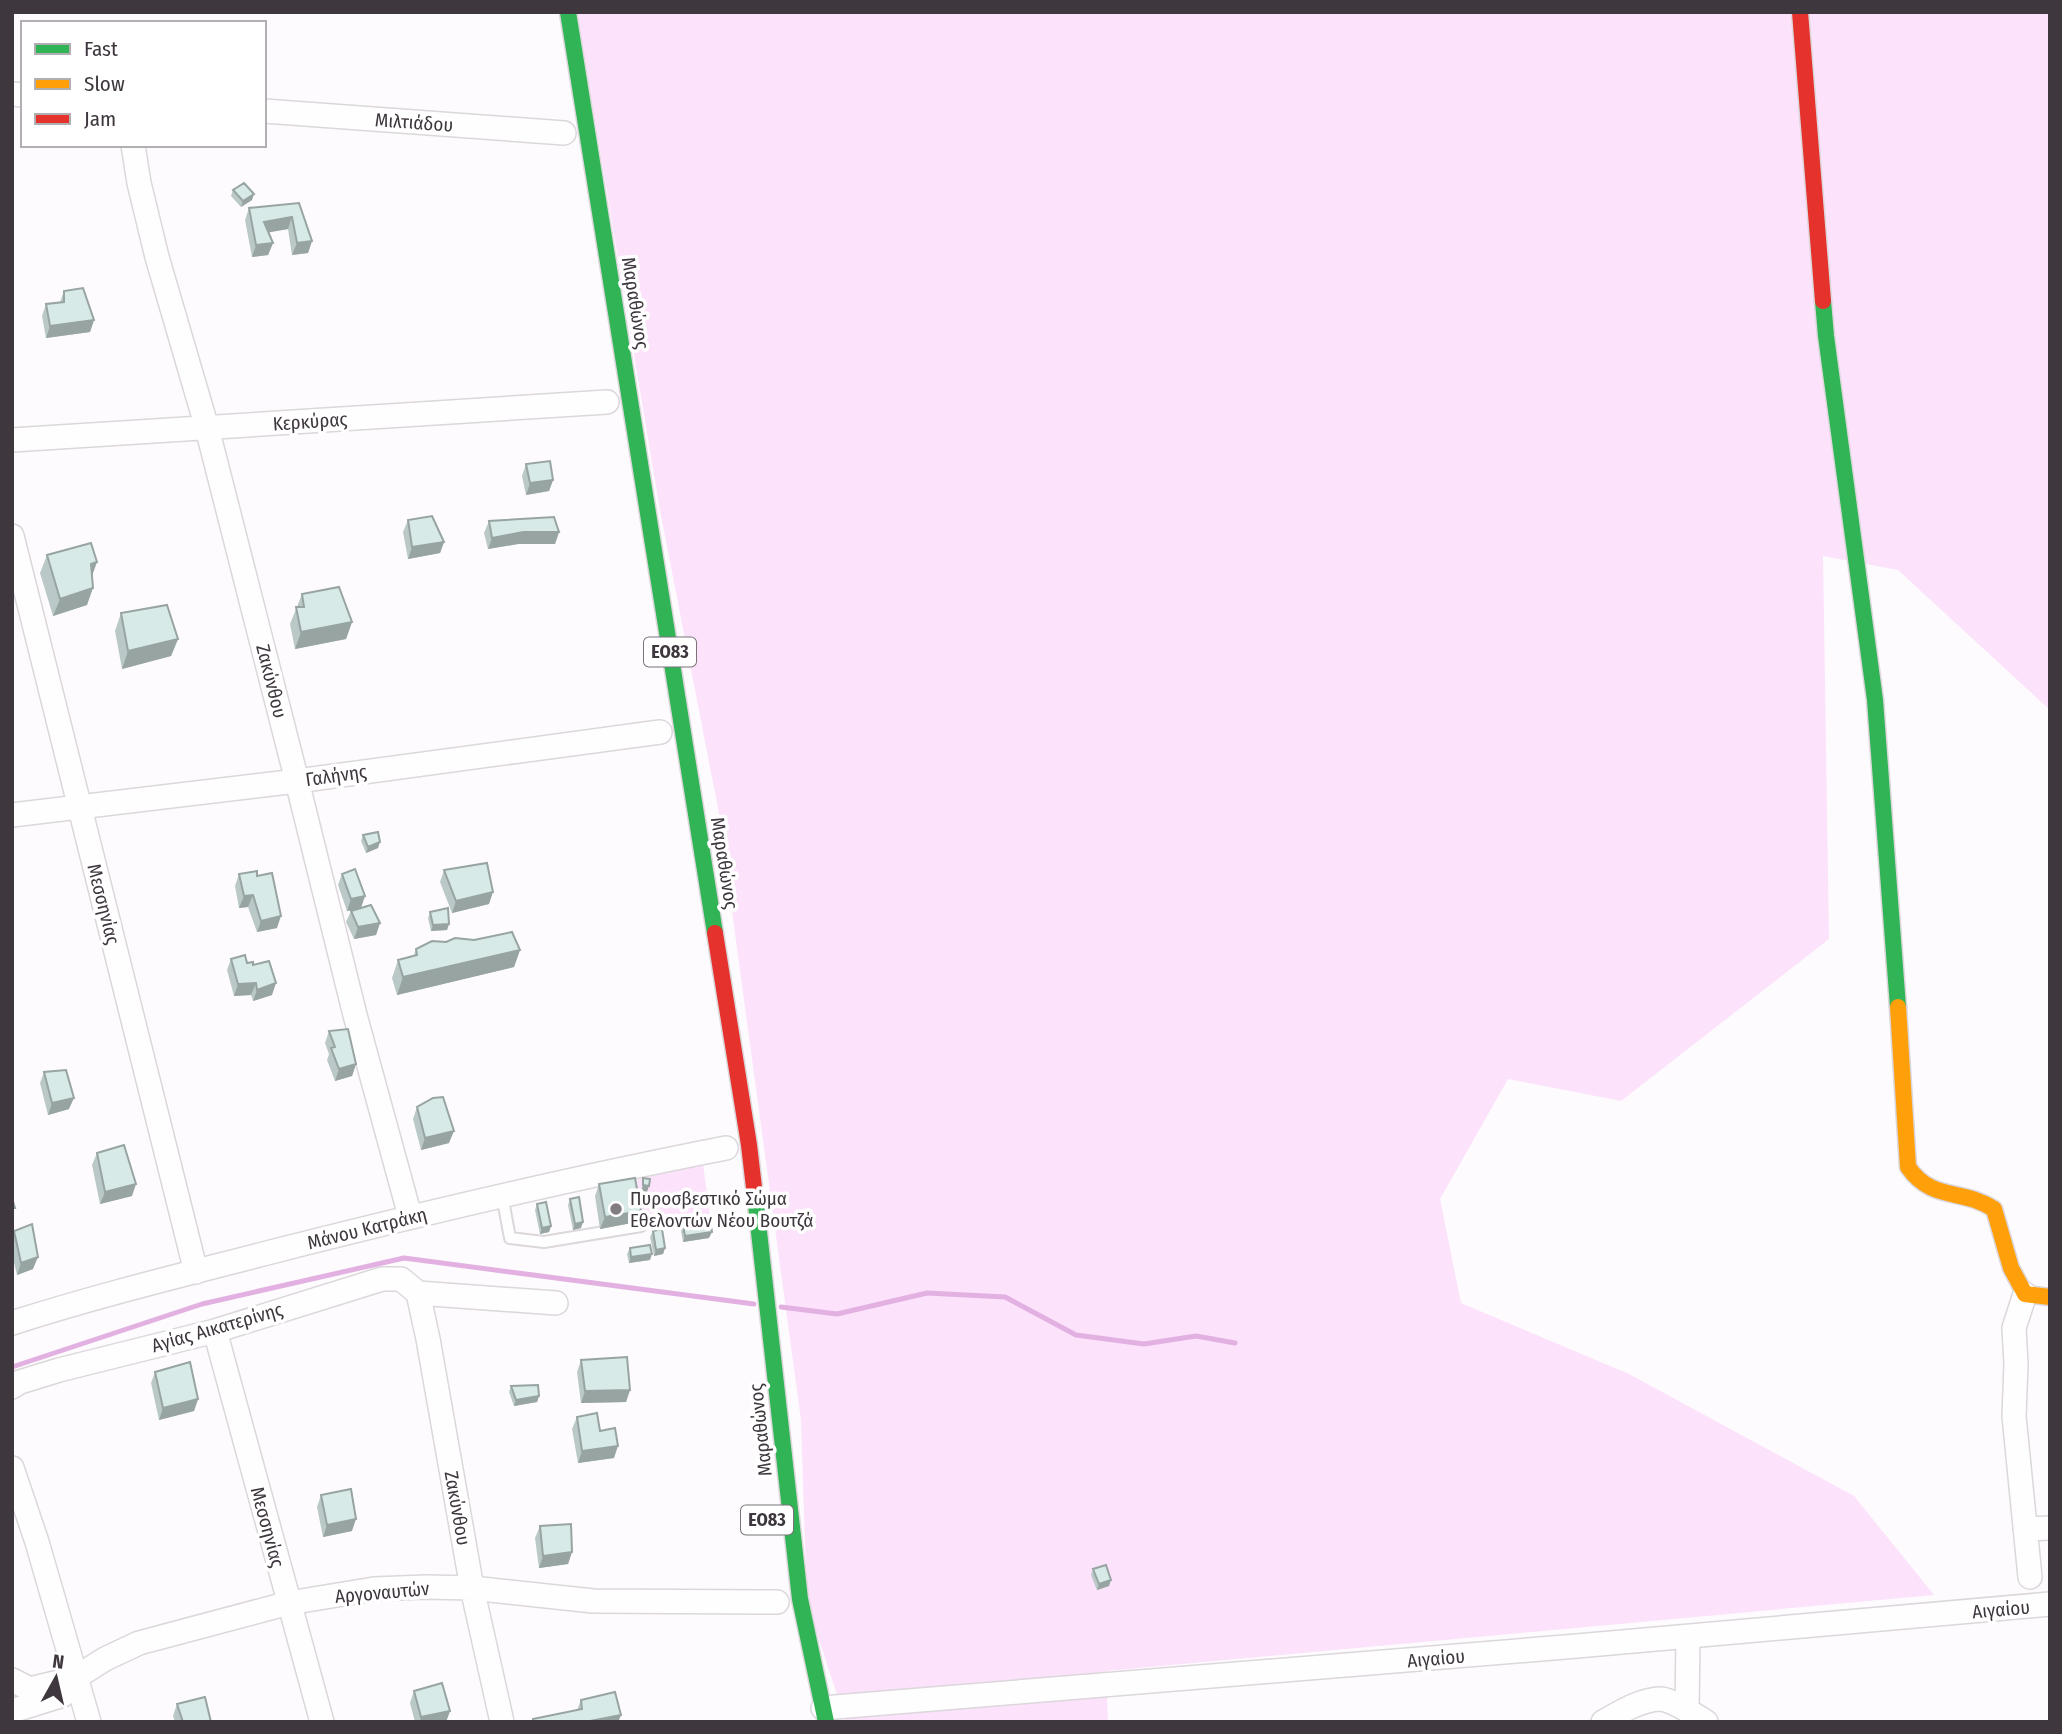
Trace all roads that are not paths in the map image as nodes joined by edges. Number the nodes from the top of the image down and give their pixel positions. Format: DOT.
graph roads {
  1 [pos="568,12"];
  2 [pos="1800,12"];
  3 [pos="266,111"];
  4 [pos="564,133"];
  5 [pos="133,147"];
  6 [pos="607,402"];
  7 [pos="207,428"];
  8 [pos="12,440"];
  9 [pos="12,536"];
  10 [pos="660,731"];
  11 [pos="298,780"];
  12 [pos="80,807"];
  13 [pos="12,815"];
  14 [pos="726,1148"];
  15 [pos="502,1195"];
  16 [pos="411,1216"];
  17 [pos="641,1226"];
  18 [pos="196,1272"];
  19 [pos="418,1293"];
  20 [pos="2025,1294"];
  21 [pos="2050,1297"];
  22 [pos="556,1303"];
  23 [pos="12,1323"];
  24 [pos="215,1331"];
  25 [pos="12,1387"];
  26 [pos="12,1468"];
  27 [pos="2050,1528"];
  28 [pos="2025,1529"];
  29 [pos="2030,1577"];
  30 [pos="472,1588"];
  31 [pos="777,1601"];
  32 [pos="289,1603"];
  33 [pos="2050,1604"];
  34 [pos="1689,1637"];
  35 [pos="75,1678"];
  36 [pos="12,1680"];
  37 [pos="12,1711"];
  38 [pos="825,1715"];
  39 [pos="1687,1718"];
  40 [pos="89,1722"];
  41 [pos="322,1722"];
  42 [pos="502,1722"];
  43 [pos="1603,1722"];
  1 -- 38 [label="main road, Μαραθώνος / ΕΟ83"];
  2 -- 20 [label="main road"];
  3 -- 4 [label="street, Μιλτιάδου"];
  5 -- 7 [label="street, Ζακύνθου"];
  6 -- 7 [label="street, Κερκύρας"];
  7 -- 8 [label="street, Κερκύρας"];
  7 -- 11 [label="street, Ζακύνθου"];
  9 -- 12 [label="street, Μεσσηνίας"];
  10 -- 11 [label="street, Γαλήνης"];
  11 -- 12 [label="street, Γαλήνης"];
  11 -- 16 [label="street, Ζακύνθου"];
  12 -- 13 [label="street, Γαλήνης"];
  12 -- 18 [label="street, Μεσσηνίας"];
  14 -- 15 [label="street, Μάνου Κατράκη"];
  15 -- 16 [label="street, Μάνου Κατράκη"];
  15 -- 17 [label="lane"];
  16 -- 18 [label="street, Μάνου Κατράκη"];
  18 -- 23 [label="street, Μάνου Κατράκη"];
  19 -- 22 [label="street"];
  19 -- 24 [label="street, Αγίας Αικατερίνης"];
  19 -- 30 [label="street, Ζακύνθου"];
  20 -- 21 [label="main road"];
  20 -- 28 [label="street"];
  24 -- 25 [label="street, Αγίας Αικατερίνης"];
  24 -- 32 [label="street, Μεσσηνίας"];
  26 -- 35 [label="street"];
  27 -- 28 [label="street"];
  28 -- 29 [label="street"];
  30 -- 31 [label="street, Αργοναυτών"];
  30 -- 32 [label="street, Αργοναυτών"];
  30 -- 42 [label="street, Ζακύνθου"];
  32 -- 35 [label="street, Αργοναυτών"];
  32 -- 41 [label="street, Μεσσηνίας"];
  33 -- 34 [label="street, Αιγαίου"];
  34 -- 38 [label="street, Αιγαίου"];
  34 -- 39 [label="street"];
  35 -- 36 [label="street"];
  35 -- 37 [label="street, Αργοναυτών"];
  35 -- 40 [label="street"];
  39 -- 43 [label="street"];
}
